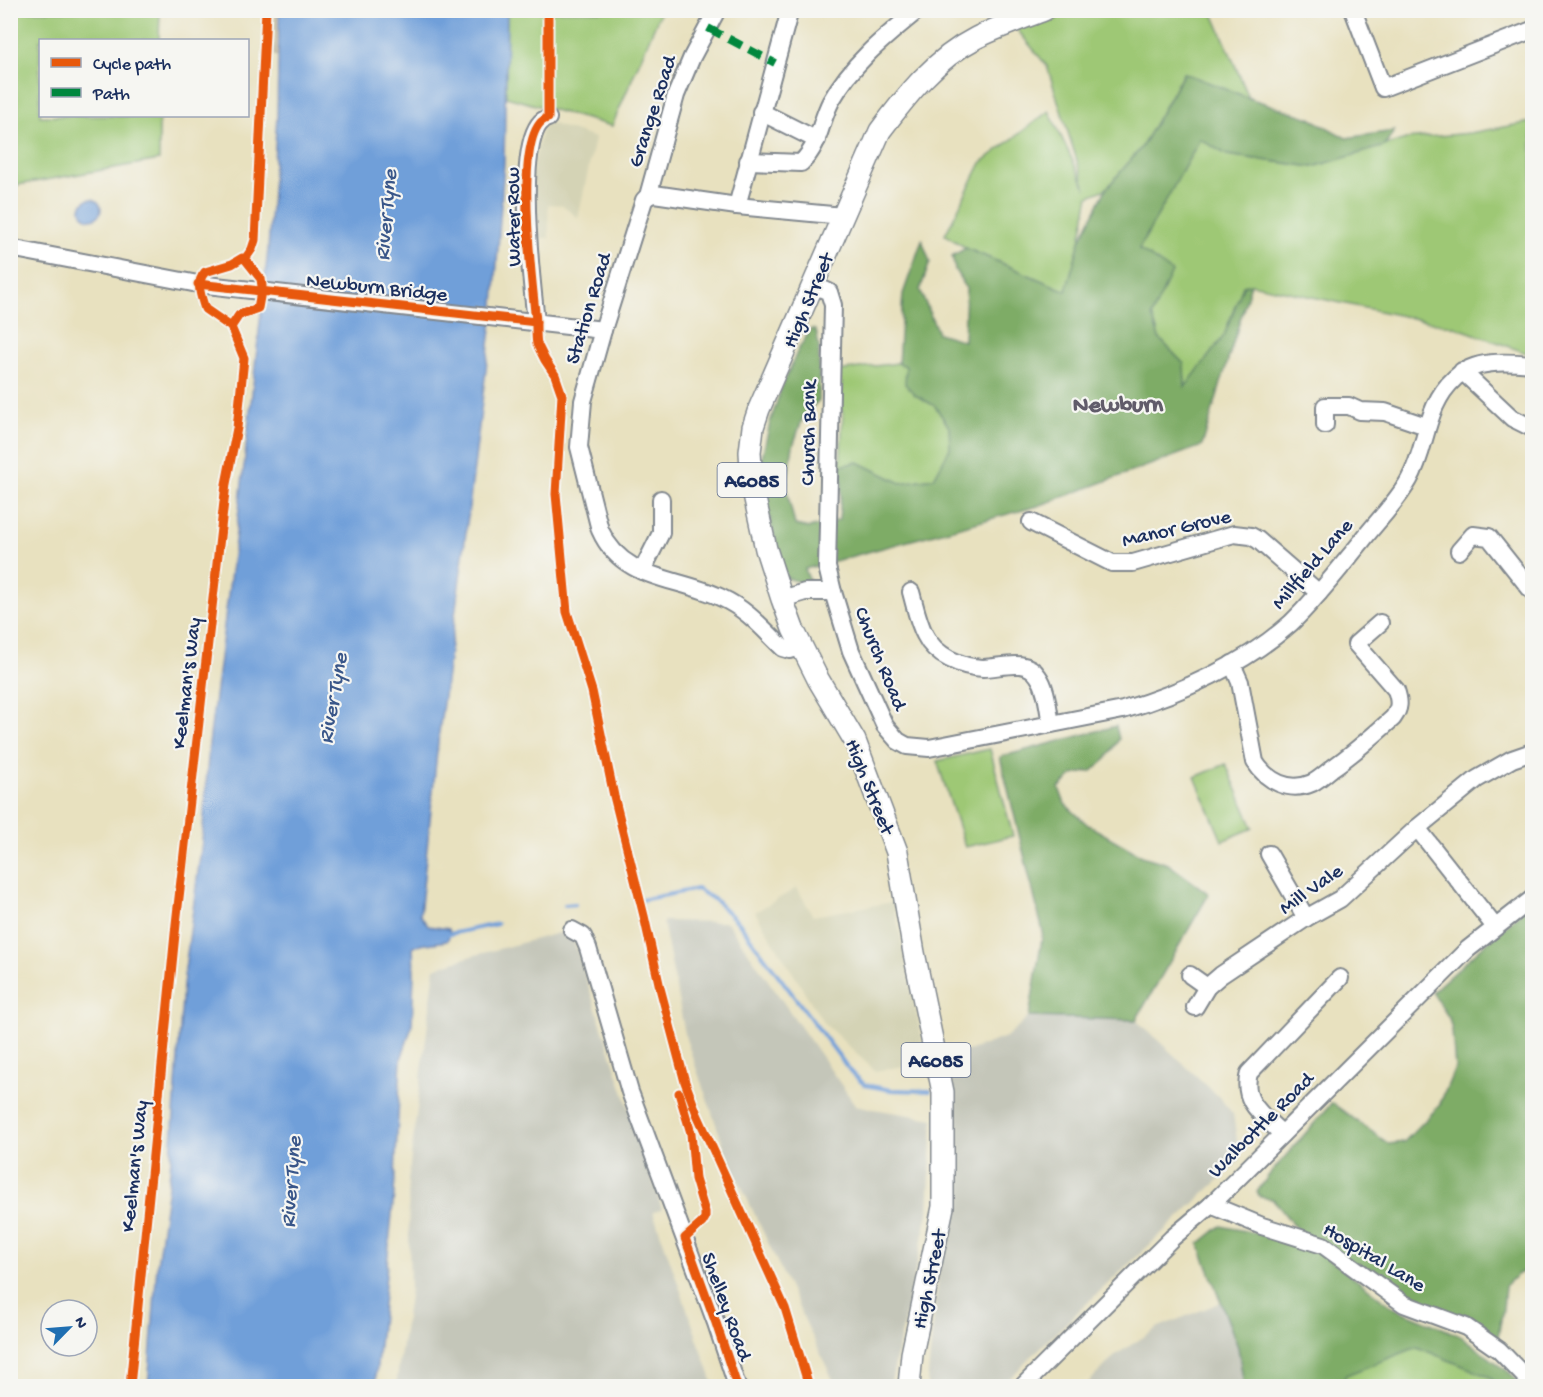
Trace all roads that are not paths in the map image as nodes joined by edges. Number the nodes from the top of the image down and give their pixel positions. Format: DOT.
graph roads {
  1 [pos="717,10"];
  2 [pos="790,10"];
  3 [pos="918,10"];
  4 [pos="1044,10"];
  5 [pos="1357,12"];
  6 [pos="1533,30"];
  7 [pos="761,112"];
  8 [pos="548,118"];
  9 [pos="817,140"];
  10 [pos="748,161"];
  11 [pos="648,195"];
  12 [pos="737,206"];
  13 [pos="843,216"];
  14 [pos="10,248"];
  15 [pos="814,285"];
  16 [pos="537,322"];
  17 [pos="603,330"];
  18 [pos="1533,364"];
  19 [pos="1462,371"];
  20 [pos="1325,425"];
  21 [pos="1426,426"];
  22 [pos="1533,428"];
  23 [pos="661,499"];
  24 [pos="1031,522"];
  25 [pos="1460,551"];
  26 [pos="642,571"];
  27 [pos="1533,591"];
  28 [pos="833,592"];
  29 [pos="911,592"];
  30 [pos="1319,593"];
  31 [pos="782,600"];
  32 [pos="1380,623"];
  33 [pos="801,647"];
  34 [pos="1232,663"];
  35 [pos="1051,724"];
  36 [pos="1533,752"];
  37 [pos="1417,828"];
  38 [pos="1269,854"];
  39 [pos="1533,899"];
  40 [pos="1305,918"];
  41 [pos="1495,927"];
  42 [pos="572,930"];
  43 [pos="1190,975"];
  44 [pos="1340,978"];
  45 [pos="1207,987"];
  46 [pos="1195,1007"];
  47 [pos="1282,1134"];
  48 [pos="1211,1205"];
  49 [pos="1533,1384"];
  50 [pos="737,1386"];
  51 [pos="909,1386"];
  52 [pos="1023,1386"];
  1 -- 11 [label="street, Grange Road"];
  2 -- 7 [label="street"];
  3 -- 9 [label="street"];
  4 -- 13 [label="main road, A6085"];
  5 -- 6 [label="street"];
  7 -- 9 [label="street"];
  7 -- 10 [label="street"];
  8 -- 16 [label="street, Water Row"];
  9 -- 10 [label="street"];
  10 -- 12 [label="street"];
  11 -- 12 [label="street"];
  11 -- 17 [label="street, Station Road"];
  12 -- 13 [label="street"];
  13 -- 15 [label="main road, High Street / A6085"];
  14 -- 16 [label="street, Newburn Bridge"];
  15 -- 28 [label="street, Church Bank"];
  15 -- 31 [label="main road, High Street / A6085"];
  16 -- 17 [label="street, Newburn Bridge"];
  17 -- 26 [label="street, Station Road"];
  18 -- 19 [label="street"];
  19 -- 21 [label="street, Millfield Lane"];
  19 -- 22 [label="street"];
  20 -- 21 [label="street"];
  21 -- 30 [label="street, Millfield Lane"];
  23 -- 26 [label="street"];
  24 -- 30 [label="street, Manor Grove"];
  25 -- 27 [label="street"];
  26 -- 33 [label="street, Station Road"];
  28 -- 31 [label="street, Church Road"];
  28 -- 35 [label="street, Church Road"];
  29 -- 35 [label="street"];
  30 -- 34 [label="street, Millfield Lane"];
  31 -- 33 [label="main road, High Street / A6085"];
  32 -- 34 [label="street"];
  33 -- 51 [label="main road, High Street / A6085"];
  34 -- 35 [label="street, Millfield Lane"];
  36 -- 37 [label="street, Mill Vale"];
  37 -- 40 [label="street, Mill Vale"];
  37 -- 41 [label="street"];
  38 -- 40 [label="street"];
  39 -- 41 [label="street, Walbottle Road"];
  40 -- 45 [label="street, Mill Vale"];
  41 -- 47 [label="street, Walbottle Road"];
  42 -- 50 [label="street, Shelley Road"];
  43 -- 45 [label="street"];
  44 -- 47 [label="street"];
  45 -- 46 [label="street, Mill Vale"];
  47 -- 48 [label="street, Walbottle Road"];
  48 -- 49 [label="street, Hospital Lane"];
  48 -- 52 [label="street, Walbottle Road"];
}
